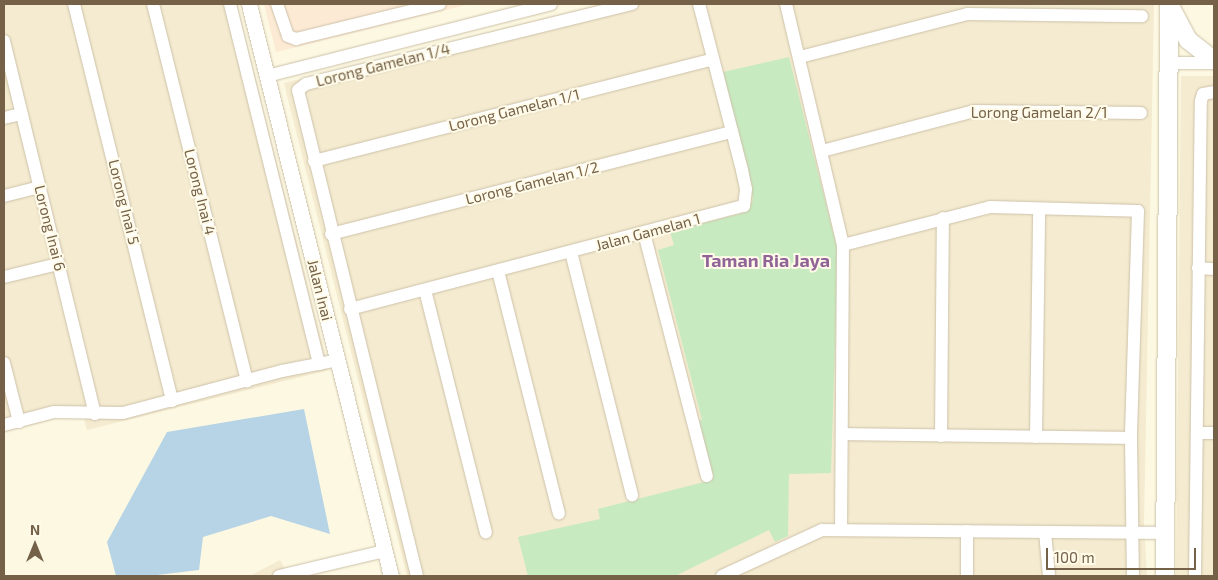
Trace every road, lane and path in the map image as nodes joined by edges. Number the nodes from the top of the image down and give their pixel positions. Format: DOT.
graph roads {
  1 [pos="74,4"];
  2 [pos="153,4"];
  3 [pos="230,4"];
  4 [pos="249,4"];
  5 [pos="277,4"];
  6 [pos="440,4"];
  7 [pos="551,4"];
  8 [pos="632,4"];
  9 [pos="699,4"];
  10 [pos="786,4"];
  11 [pos="1170,4"];
  12 [pos="1142,16"];
  13 [pos="4,41"];
  14 [pos="800,57"];
  15 [pos="713,58"];
  16 [pos="1214,62"];
  17 [pos="1168,63"];
  18 [pos="267,76"];
  19 [pos="1214,92"];
  20 [pos="1141,113"];
  21 [pos="22,114"];
  22 [pos="4,118"];
  23 [pos="732,132"];
  24 [pos="822,150"];
  25 [pos="314,162"];
  26 [pos="40,187"];
  27 [pos="4,196"];
  28 [pos="1039,209"];
  29 [pos="943,218"];
  30 [pos="644,233"];
  31 [pos="331,234"];
  32 [pos="843,245"];
  33 [pos="571,252"];
  34 [pos="58,264"];
  35 [pos="1198,268"];
  36 [pos="1214,268"];
  37 [pos="498,271"];
  38 [pos="4,277"];
  39 [pos="425,290"];
  40 [pos="350,310"];
  41 [pos="338,360"];
  42 [pos="4,363"];
  43 [pos="318,364"];
  44 [pos="247,381"];
  45 [pos="172,401"];
  46 [pos="95,414"];
  47 [pos="19,422"];
  48 [pos="4,425"];
  49 [pos="1197,432"];
  50 [pos="1214,433"];
  51 [pos="842,434"];
  52 [pos="940,436"];
  53 [pos="1036,437"];
  54 [pos="1131,438"];
  55 [pos="707,476"];
  56 [pos="632,495"];
  57 [pos="559,513"];
  58 [pos="841,530"];
  59 [pos="967,531"];
  60 [pos="486,532"];
  61 [pos="1045,532"];
  62 [pos="1131,533"];
  63 [pos="1164,533"];
  64 [pos="385,552"];
  65 [pos="279,576"];
  66 [pos="391,576"];
  67 [pos="417,576"];
  68 [pos="722,576"];
  69 [pos="967,576"];
  70 [pos="1049,576"];
  71 [pos="1133,576"];
  72 [pos="1165,576"];
  73 [pos="1195,576"];
  1 -- 45 [label="street, Lorong Inai 5"];
  2 -- 44 [label="street, Lorong Inai 4"];
  3 -- 43 [label="street"];
  4 -- 18 [label="street, Jalan Inai"];
  5 -- 6 [label="street"];
  7 -- 18 [label="street"];
  8 -- 25 [label="street, Lorong Gamelan 1/4"];
  9 -- 15 [label="street, Jalan Gamelan 1"];
  10 -- 14 [label="street"];
  11 -- 16 [label="main road"];
  11 -- 17 [label="main road"];
  12 -- 14 [label="street"];
  13 -- 21 [label="street, Lorong Inai 6"];
  14 -- 24 [label="street"];
  15 -- 23 [label="street, Jalan Gamelan 1"];
  15 -- 25 [label="street, Lorong Gamelan 1/1"];
  16 -- 17 [label="street"];
  17 -- 63 [label="main road"];
  18 -- 41 [label="street, Jalan Inai"];
  19 -- 35 [label="street"];
  20 -- 24 [label="street, Lorong Gamelan 2/1"];
  21 -- 22 [label="street"];
  21 -- 26 [label="street, Lorong Inai 6"];
  23 -- 30 [label="street, Jalan Gamelan 1"];
  23 -- 31 [label="street, Lorong Gamelan 1/2"];
  24 -- 32 [label="street"];
  25 -- 31 [label="street, Lorong Gamelan 1/4"];
  26 -- 27 [label="street"];
  26 -- 34 [label="street, Lorong Inai 6"];
  28 -- 29 [label="street"];
  28 -- 53 [label="street"];
  28 -- 54 [label="street"];
  29 -- 32 [label="street"];
  29 -- 52 [label="street"];
  30 -- 33 [label="street, Jalan Gamelan 1"];
  30 -- 55 [label="street"];
  31 -- 40 [label="street, Lorong Gamelan 1/4"];
  32 -- 51 [label="street"];
  33 -- 37 [label="street, Jalan Gamelan 1"];
  33 -- 56 [label="street"];
  34 -- 38 [label="street"];
  34 -- 46 [label="street, Lorong Inai 6"];
  35 -- 36 [label="street"];
  35 -- 49 [label="street"];
  37 -- 39 [label="street, Jalan Gamelan 1"];
  37 -- 57 [label="street"];
  39 -- 40 [label="street, Jalan Gamelan 1"];
  39 -- 60 [label="street"];
  40 -- 67 [label="street, Lorong Gamelan 1/4"];
  41 -- 43 [label="street"];
  41 -- 64 [label="street, Jalan Inai"];
  42 -- 47 [label="street"];
  43 -- 44 [label="street"];
  44 -- 45 [label="street"];
  45 -- 46 [label="street"];
  46 -- 47 [label="street"];
  47 -- 48 [label="street"];
  49 -- 50 [label="street"];
  49 -- 73 [label="street"];
  51 -- 52 [label="street"];
  51 -- 58 [label="street"];
  52 -- 53 [label="street"];
  53 -- 54 [label="street"];
  54 -- 62 [label="street"];
  58 -- 59 [label="street"];
  58 -- 68 [label="street"];
  59 -- 61 [label="street"];
  59 -- 69 [label="street"];
  61 -- 62 [label="street"];
  61 -- 70 [label="street"];
  62 -- 63 [label="street"];
  62 -- 71 [label="street"];
  63 -- 72 [label="main road"];
  64 -- 65 [label="street"];
  64 -- 66 [label="street, Jalan Inai"];
}
